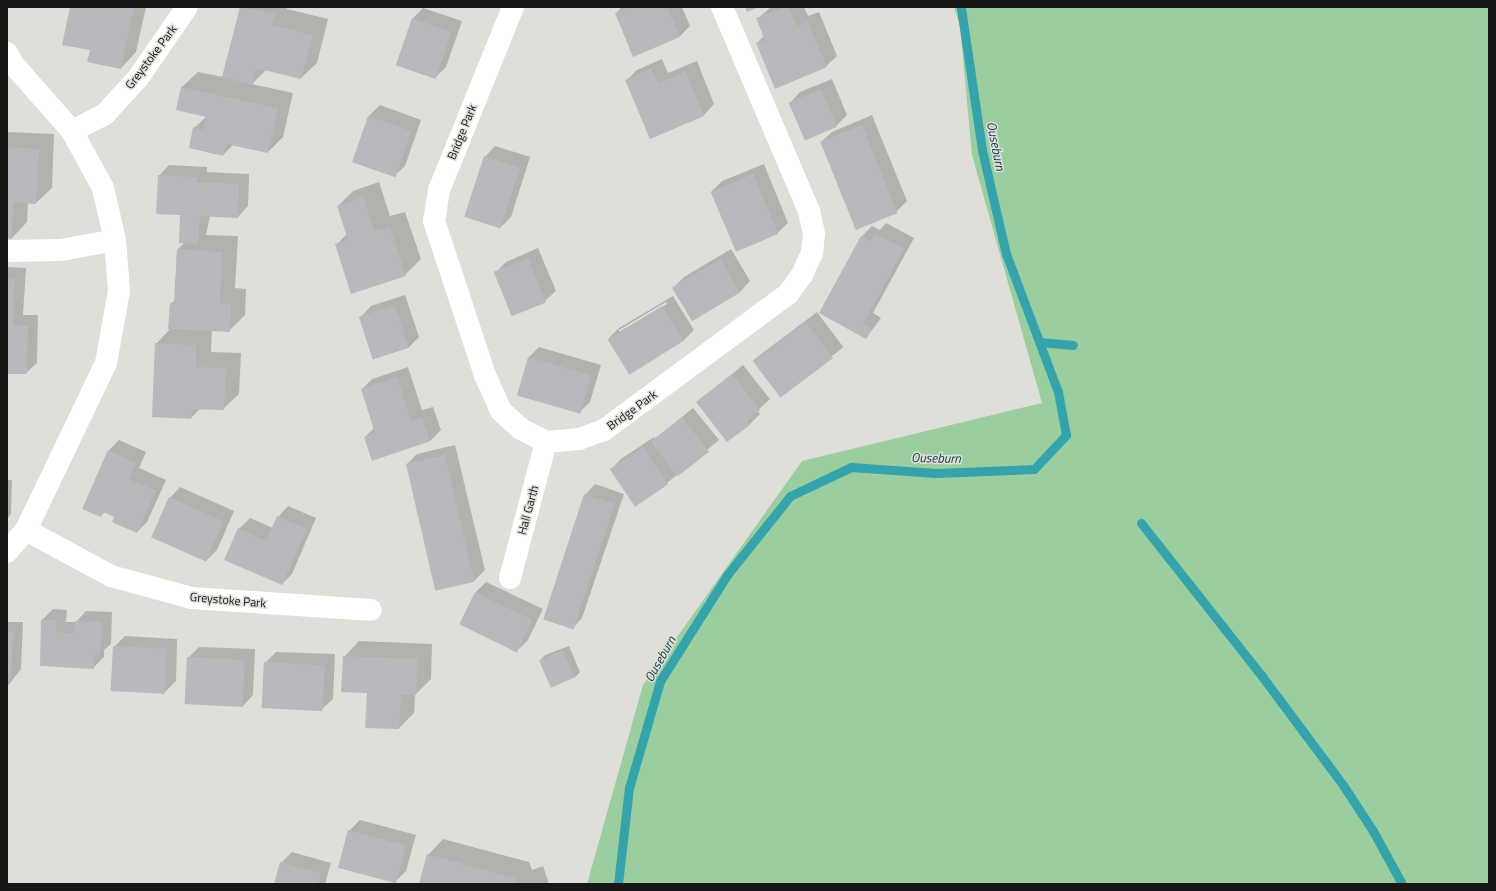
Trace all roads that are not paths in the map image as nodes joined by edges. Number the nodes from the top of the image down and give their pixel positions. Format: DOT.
graph roads {
  1 [pos="186,7"];
  2 [pos="513,7"];
  3 [pos="722,7"];
  4 [pos="7,52"];
  5 [pos="72,131"];
  6 [pos="115,240"];
  7 [pos="7,251"];
  8 [pos="546,442"];
  9 [pos="26,530"];
  10 [pos="7,552"];
  11 [pos="510,578"];
  12 [pos="371,610"];
  1 -- 5 [label="street, Greystoke Park"];
  2 -- 8 [label="street, Bridge Park"];
  3 -- 8 [label="street, Bridge Park"];
  4 -- 5 [label="street"];
  5 -- 6 [label="street"];
  6 -- 7 [label="street"];
  6 -- 9 [label="street"];
  8 -- 11 [label="street, Hall Garth"];
  9 -- 10 [label="street"];
  9 -- 12 [label="street, Greystoke Park"];
}
